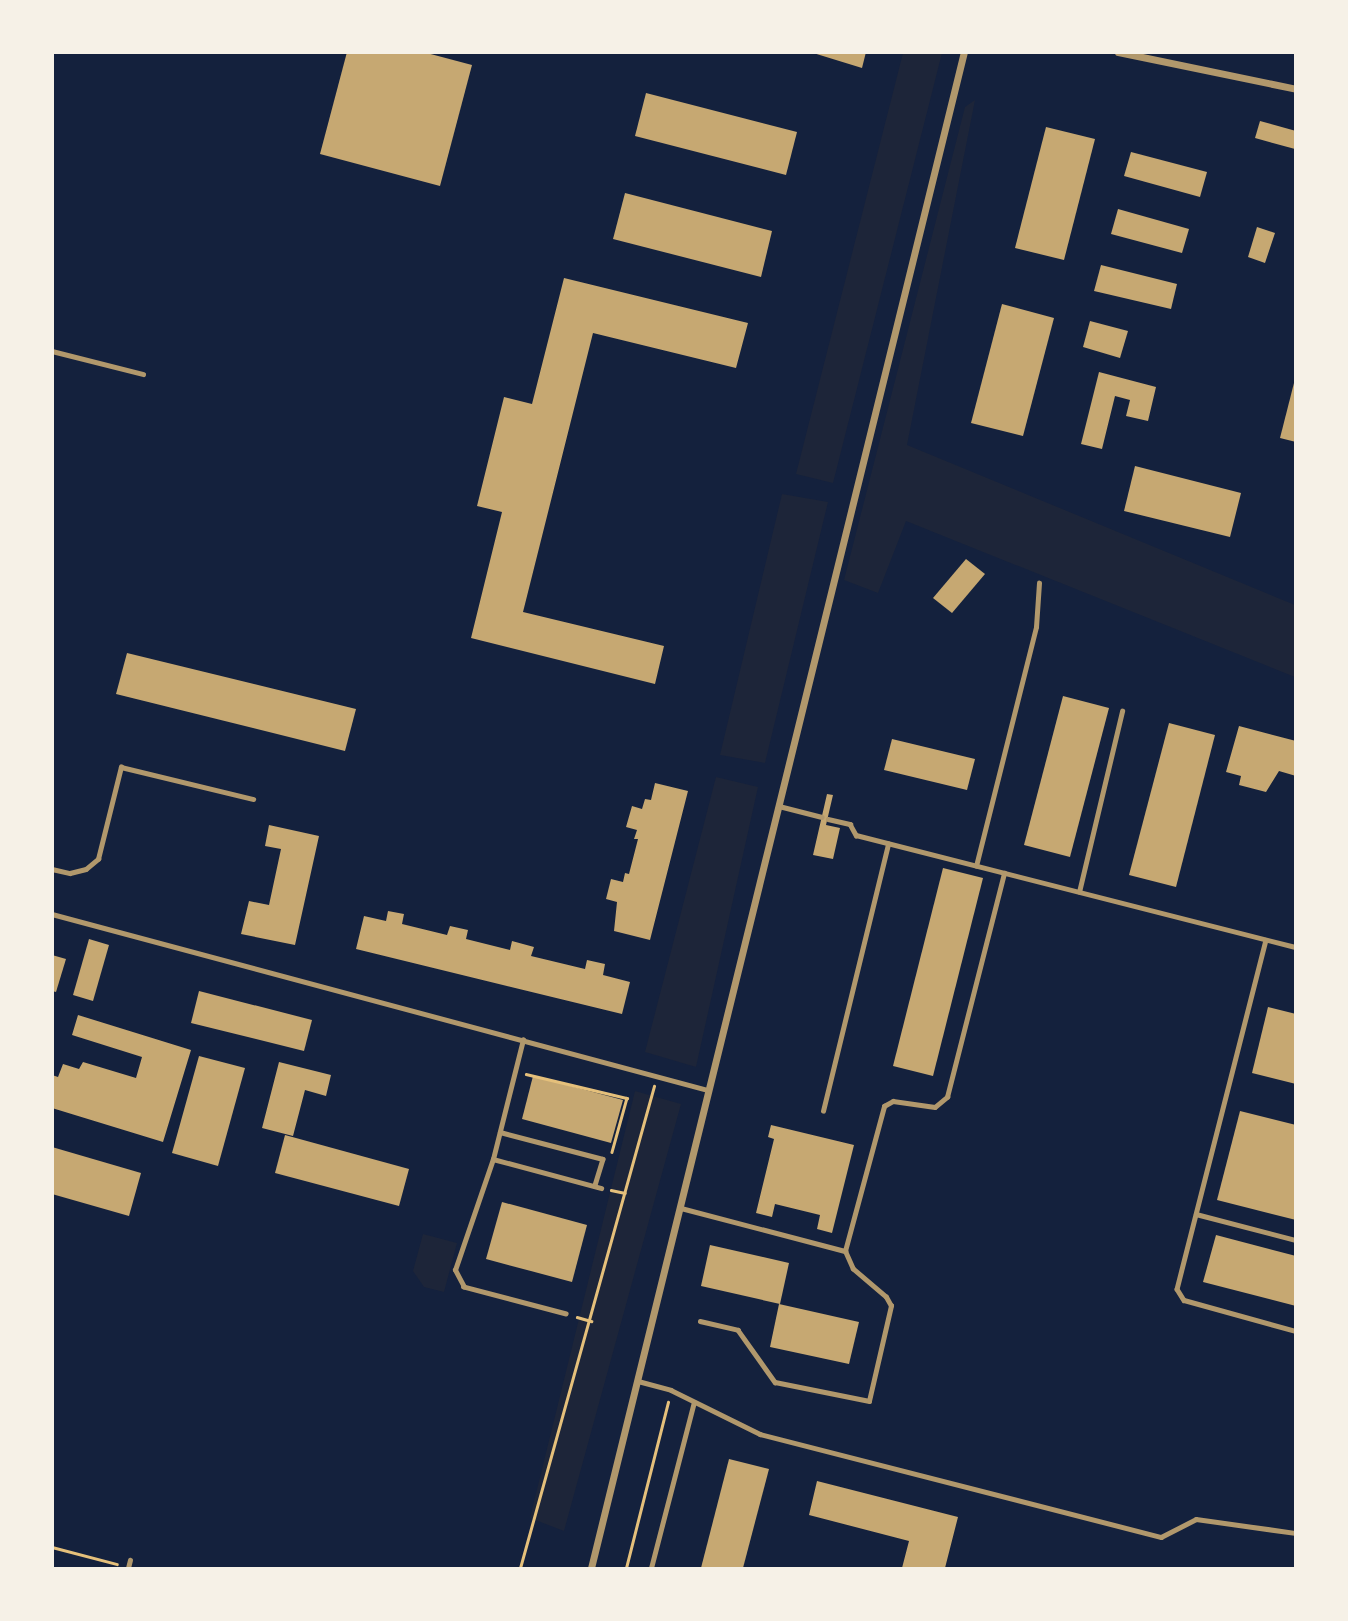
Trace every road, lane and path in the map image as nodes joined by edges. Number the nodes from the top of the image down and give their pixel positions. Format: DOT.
graph roads {
  1 [pos="964,52"];
  2 [pos="1118,52"];
  3 [pos="1296,89"];
  4 [pos="52,351"];
  5 [pos="143,374"];
  6 [pos="1039,583"];
  7 [pos="1122,710"];
  8 [pos="253,799"];
  9 [pos="779,806"];
  10 [pos="888,844"];
  11 [pos="976,866"];
  12 [pos="52,869"];
  13 [pos="1004,873"];
  14 [pos="1079,892"];
  15 [pos="52,914"];
  16 [pos="1266,940"];
  17 [pos="1296,947"];
  18 [pos="523,1040"];
  19 [pos="657,1076"];
  20 [pos="524,1085"];
  21 [pos="709,1090"];
  22 [pos="823,1111"];
  23 [pos="500,1132"];
  24 [pos="493,1159"];
  25 [pos="603,1159"];
  26 [pos="598,1187"];
  27 [pos="625,1193"];
  28 [pos="681,1208"];
  29 [pos="1196,1214"];
  30 [pos="1296,1240"];
  31 [pos="845,1251"];
  32 [pos="566,1314"];
  33 [pos="591,1321"];
  34 [pos="700,1321"];
  35 [pos="1296,1331"];
  36 [pos="638,1381"];
  37 [pos="671,1390"];
  38 [pos="694,1402"];
  39 [pos="1296,1533"];
  40 [pos="52,1547"];
  41 [pos="130,1560"];
  42 [pos="128,1568"];
  43 [pos="520,1569"];
  44 [pos="591,1569"];
  45 [pos="626,1569"];
  46 [pos="651,1569"];
  1 -- 9 [label="street"];
  2 -- 3 [label="street"];
  4 -- 5 [label="lane"];
  6 -- 11 [label="lane"];
  7 -- 14 [label="lane"];
  8 -- 12 [label="lane"];
  9 -- 10 [label="lane"];
  9 -- 21 [label="street"];
  10 -- 11 [label="lane"];
  10 -- 22 [label="lane"];
  11 -- 13 [label="lane"];
  13 -- 14 [label="lane"];
  13 -- 31 [label="lane"];
  14 -- 16 [label="lane"];
  15 -- 18 [label="lane"];
  16 -- 17 [label="lane"];
  16 -- 29 [label="lane"];
  18 -- 19 [label="lane"];
  18 -- 23 [label="lane"];
  19 -- 21 [label="lane"];
  19 -- 27 [label="path"];
  20 -- 25 [label="path"];
  21 -- 28 [label="street"];
  23 -- 24 [label="lane"];
  23 -- 25 [label="lane"];
  24 -- 26 [label="lane"];
  24 -- 32 [label="lane"];
  25 -- 26 [label="lane"];
  26 -- 27 [label="path"];
  27 -- 33 [label="path"];
  28 -- 31 [label="lane"];
  28 -- 36 [label="street"];
  29 -- 30 [label="lane"];
  29 -- 35 [label="lane"];
  31 -- 34 [label="lane"];
  32 -- 33 [label="path"];
  33 -- 43 [label="path"];
  36 -- 37 [label="lane"];
  36 -- 44 [label="street"];
  37 -- 38 [label="lane"];
  37 -- 45 [label="path"];
  38 -- 39 [label="lane"];
  38 -- 46 [label="lane"];
  40 -- 42 [label="path"];
  41 -- 42 [label="lane"];
}
